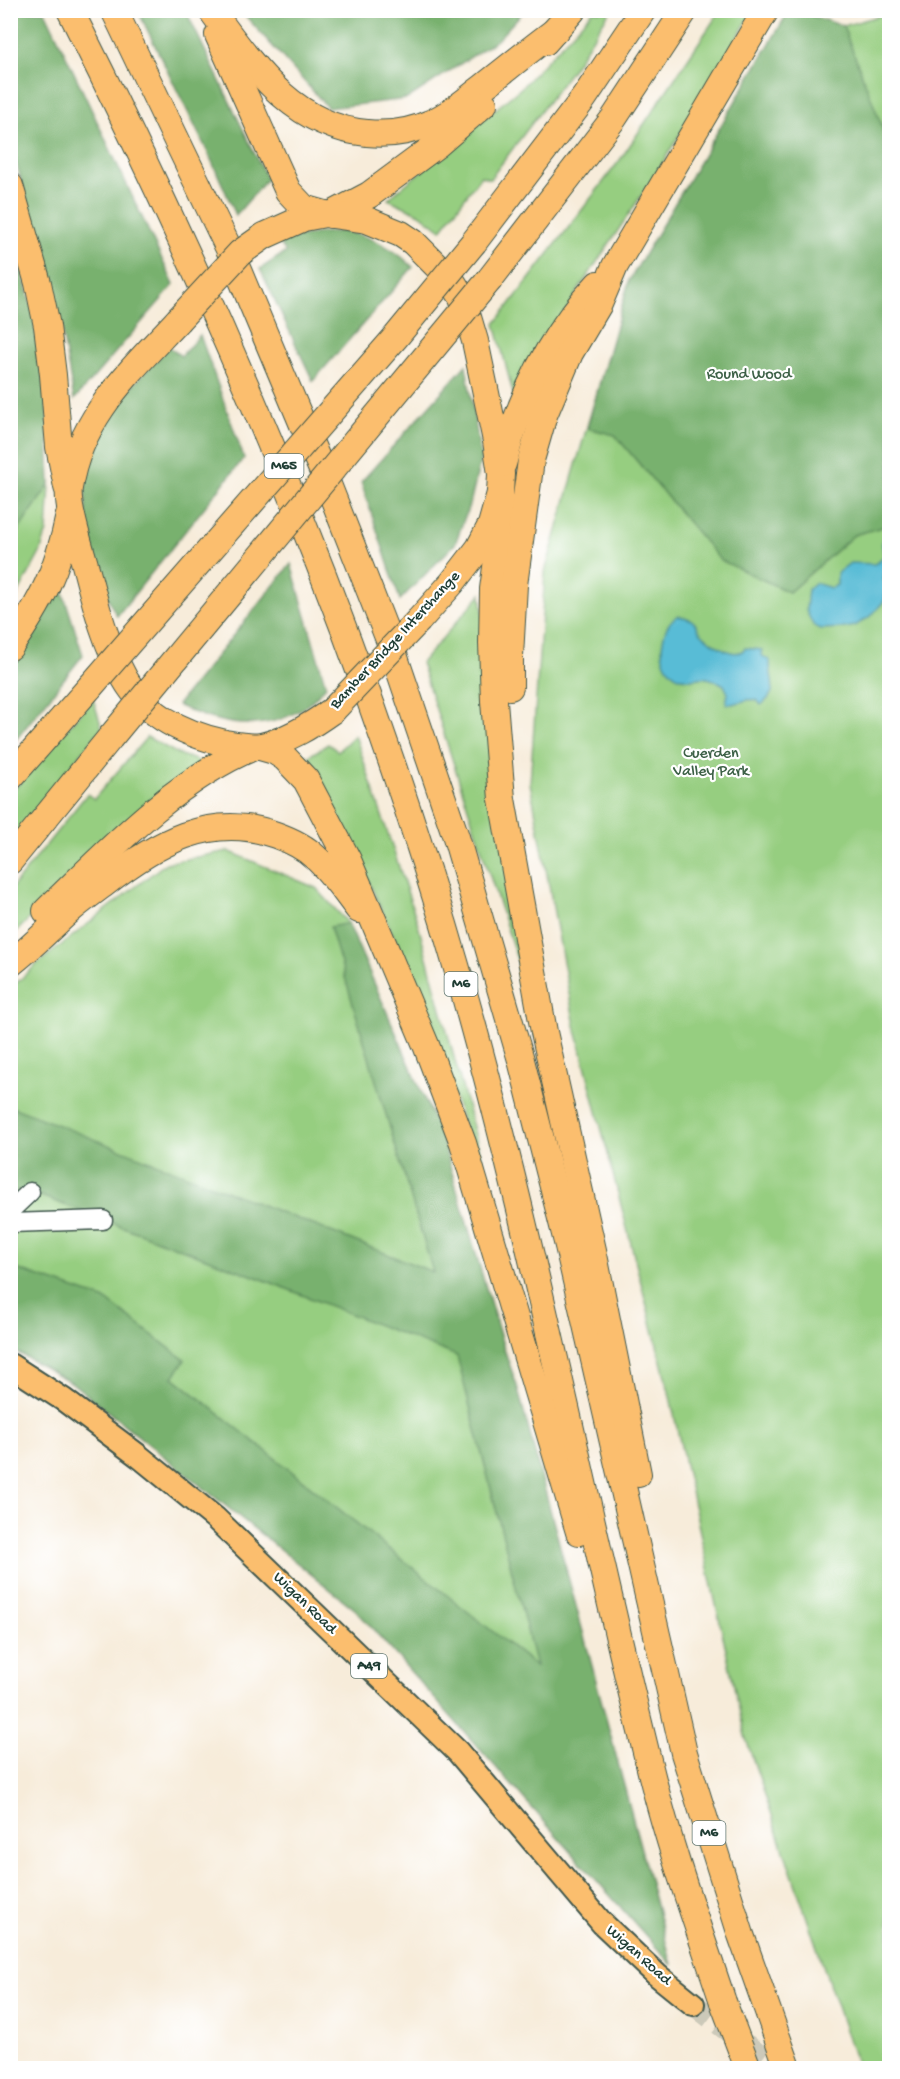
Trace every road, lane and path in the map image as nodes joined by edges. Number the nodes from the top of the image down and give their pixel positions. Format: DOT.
graph roads {
  1 [pos="70,10"];
  2 [pos="114,10"];
  3 [pos="209,10"];
  4 [pos="573,10"];
  5 [pos="643,10"];
  6 [pos="685,10"];
  7 [pos="766,10"];
  8 [pos="555,31"];
  9 [pos="10,186"];
  10 [pos="328,214"];
  11 [pos="615,266"];
  12 [pos="500,483"];
  13 [pos="69,499"];
  14 [pos="10,648"];
  15 [pos="257,747"];
  16 [pos="10,778"];
  17 [pos="10,861"];
  18 [pos="516,882"];
  19 [pos="382,942"];
  20 [pos="10,948"];
  21 [pos="10,964"];
  22 [pos="30,1192"];
  23 [pos="10,1211"];
  24 [pos="104,1220"];
  25 [pos="10,1223"];
  26 [pos="10,1365"];
  27 [pos="654,1618"];
  28 [pos="654,1785"];
  29 [pos="693,2004"];
  30 [pos="784,2057"];
  31 [pos="748,2068"];
  1 -- 28 [label="highway, M6"];
  2 -- 27 [label="highway, M6"];
  3 -- 8 [label="highway"];
  3 -- 10 [label="highway"];
  4 -- 8 [label="highway"];
  5 -- 16 [label="highway, M65, bridge"];
  6 -- 17 [label="highway, M65, bridge"];
  7 -- 11 [label="highway"];
  8 -- 10 [label="highway"];
  9 -- 13 [label="highway"];
  10 -- 12 [label="highway, Bamber Bridge Interchange"];
  10 -- 13 [label="highway, Bamber Bridge Interchange, bridge"];
  11 -- 12 [label="highway"];
  11 -- 18 [label="highway"];
  12 -- 15 [label="highway, Bamber Bridge Interchange, bridge"];
  12 -- 18 [label="highway"];
  13 -- 14 [label="highway"];
  13 -- 15 [label="highway, Bamber Bridge Interchange"];
  15 -- 19 [label="highway"];
  15 -- 20 [label="highway"];
  18 -- 27 [label="highway"];
  19 -- 21 [label="highway"];
  19 -- 28 [label="highway"];
  22 -- 23 [label="lane"];
  24 -- 25 [label="lane"];
  26 -- 29 [label="main road, Wigan Road / A49"];
  27 -- 30 [label="highway, M6"];
  28 -- 31 [label="highway, M6, bridge"];
}
